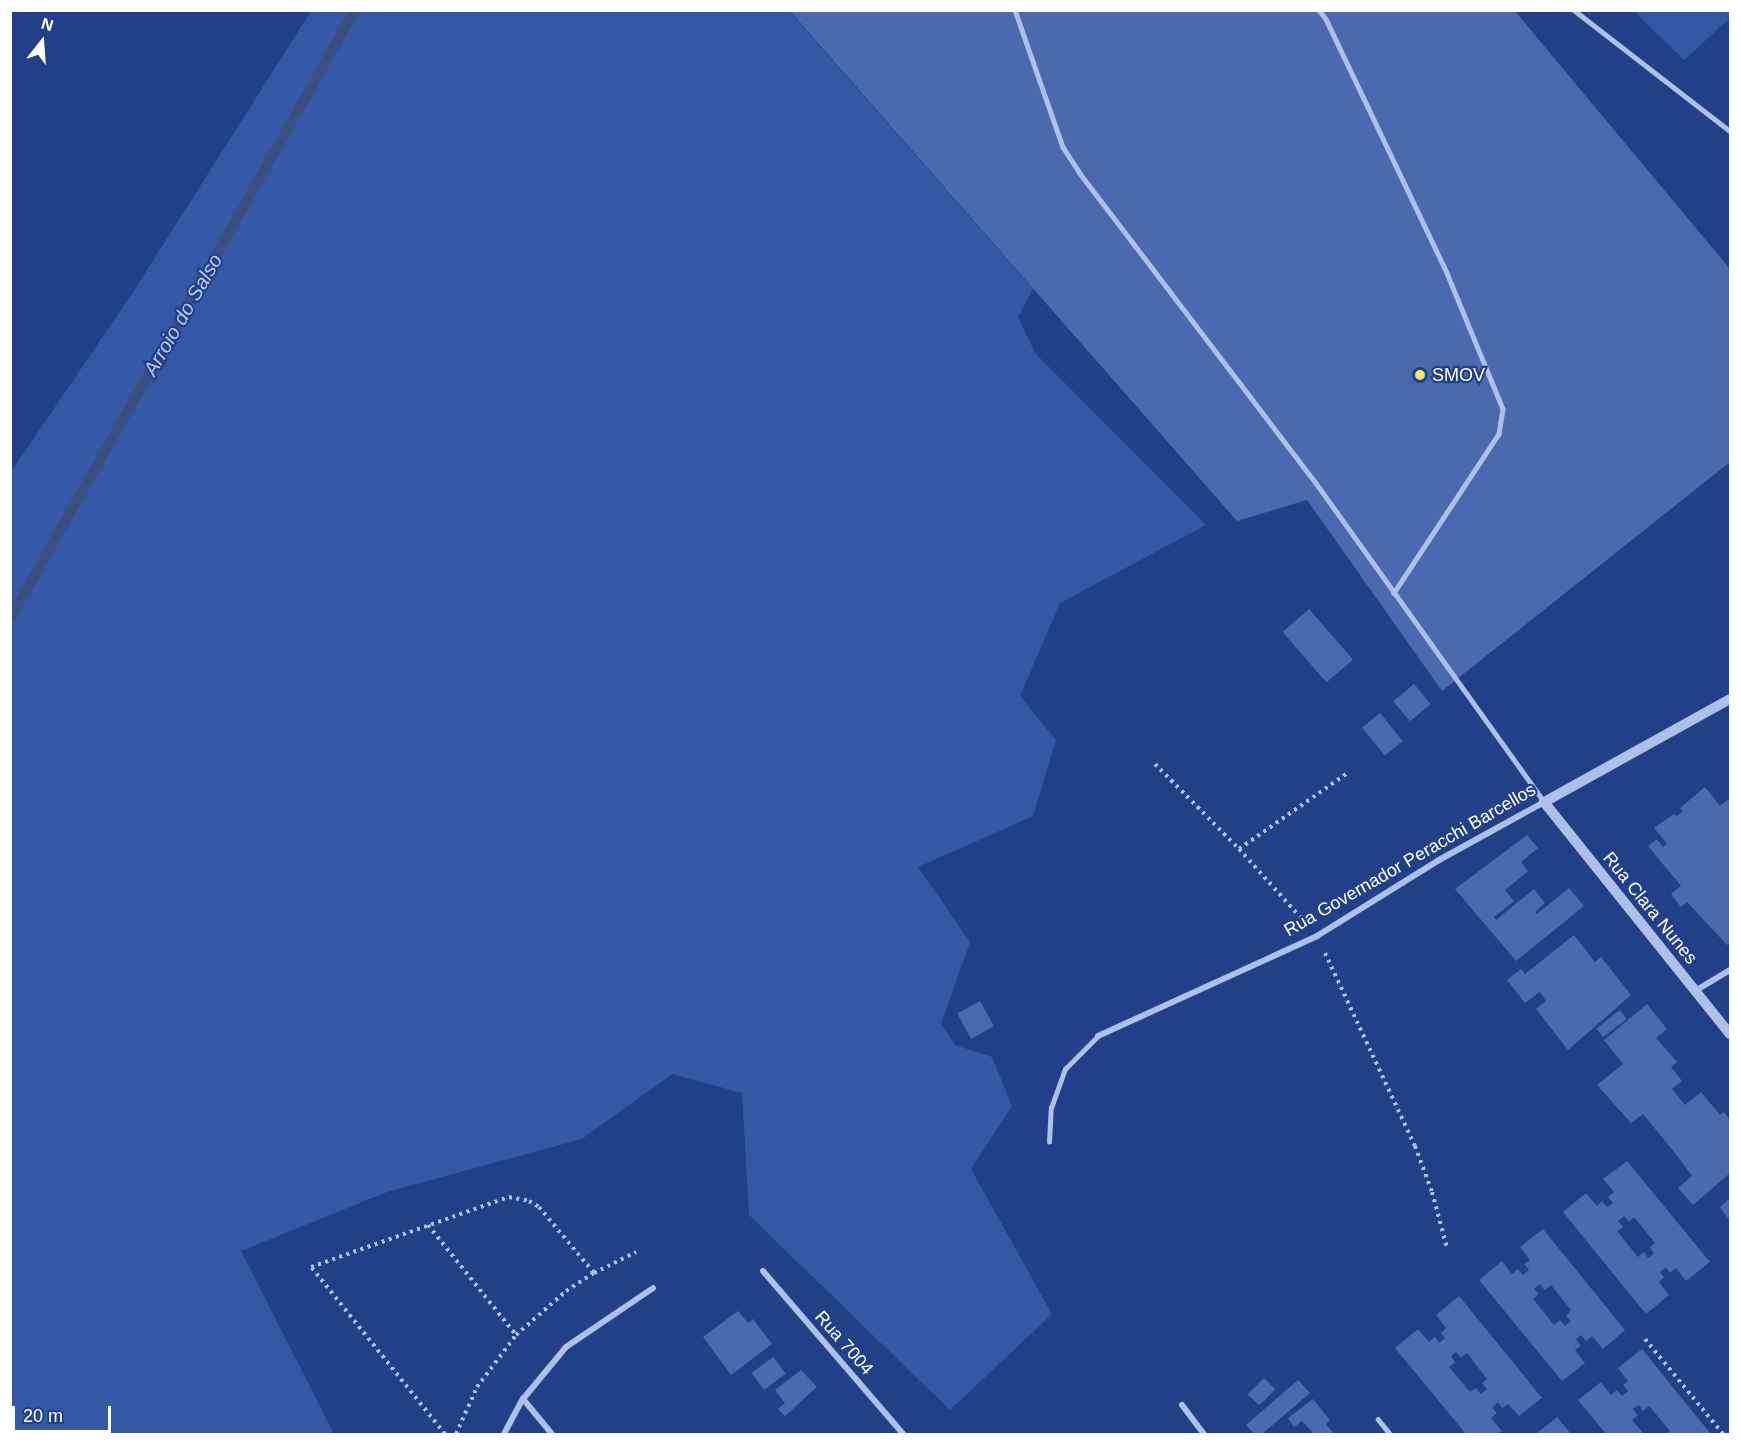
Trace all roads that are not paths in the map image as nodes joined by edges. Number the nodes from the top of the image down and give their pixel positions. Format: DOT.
graph roads {
  1 [pos="1015,10"];
  2 [pos="1319,10"];
  3 [pos="1574,10"];
  4 [pos="1731,131"];
  5 [pos="1394,593"];
  6 [pos="1731,699"];
  7 [pos="1544,802"];
  8 [pos="1731,970"];
  9 [pos="1695,991"];
  10 [pos="1731,1034"];
  11 [pos="1098,1036"];
  12 [pos="1049,1142"];
  13 [pos="763,1271"];
  14 [pos="653,1288"];
  15 [pos="523,1399"];
  16 [pos="1182,1405"];
  17 [pos="1378,1419"];
  18 [pos="504,1434"];
  19 [pos="552,1434"];
  20 [pos="903,1434"];
  21 [pos="1204,1434"];
  22 [pos="1390,1434"];
  1 -- 5 [label="lane"];
  2 -- 5 [label="lane"];
  3 -- 4 [label="lane"];
  5 -- 7 [label="lane"];
  6 -- 7 [label="street, Rua Governador Peracchi Barcellos"];
  7 -- 9 [label="street, Rua Clara Nunes"];
  7 -- 11 [label="street, Rua Governador Peracchi Barcellos"];
  8 -- 9 [label="street"];
  9 -- 10 [label="street, Rua Clara Nunes"];
  11 -- 12 [label="lane"];
  13 -- 20 [label="street, Rua 7004"];
  14 -- 15 [label="street"];
  15 -- 18 [label="street"];
  15 -- 19 [label="street"];
  16 -- 21 [label="street"];
  17 -- 22 [label="lane"];
}
